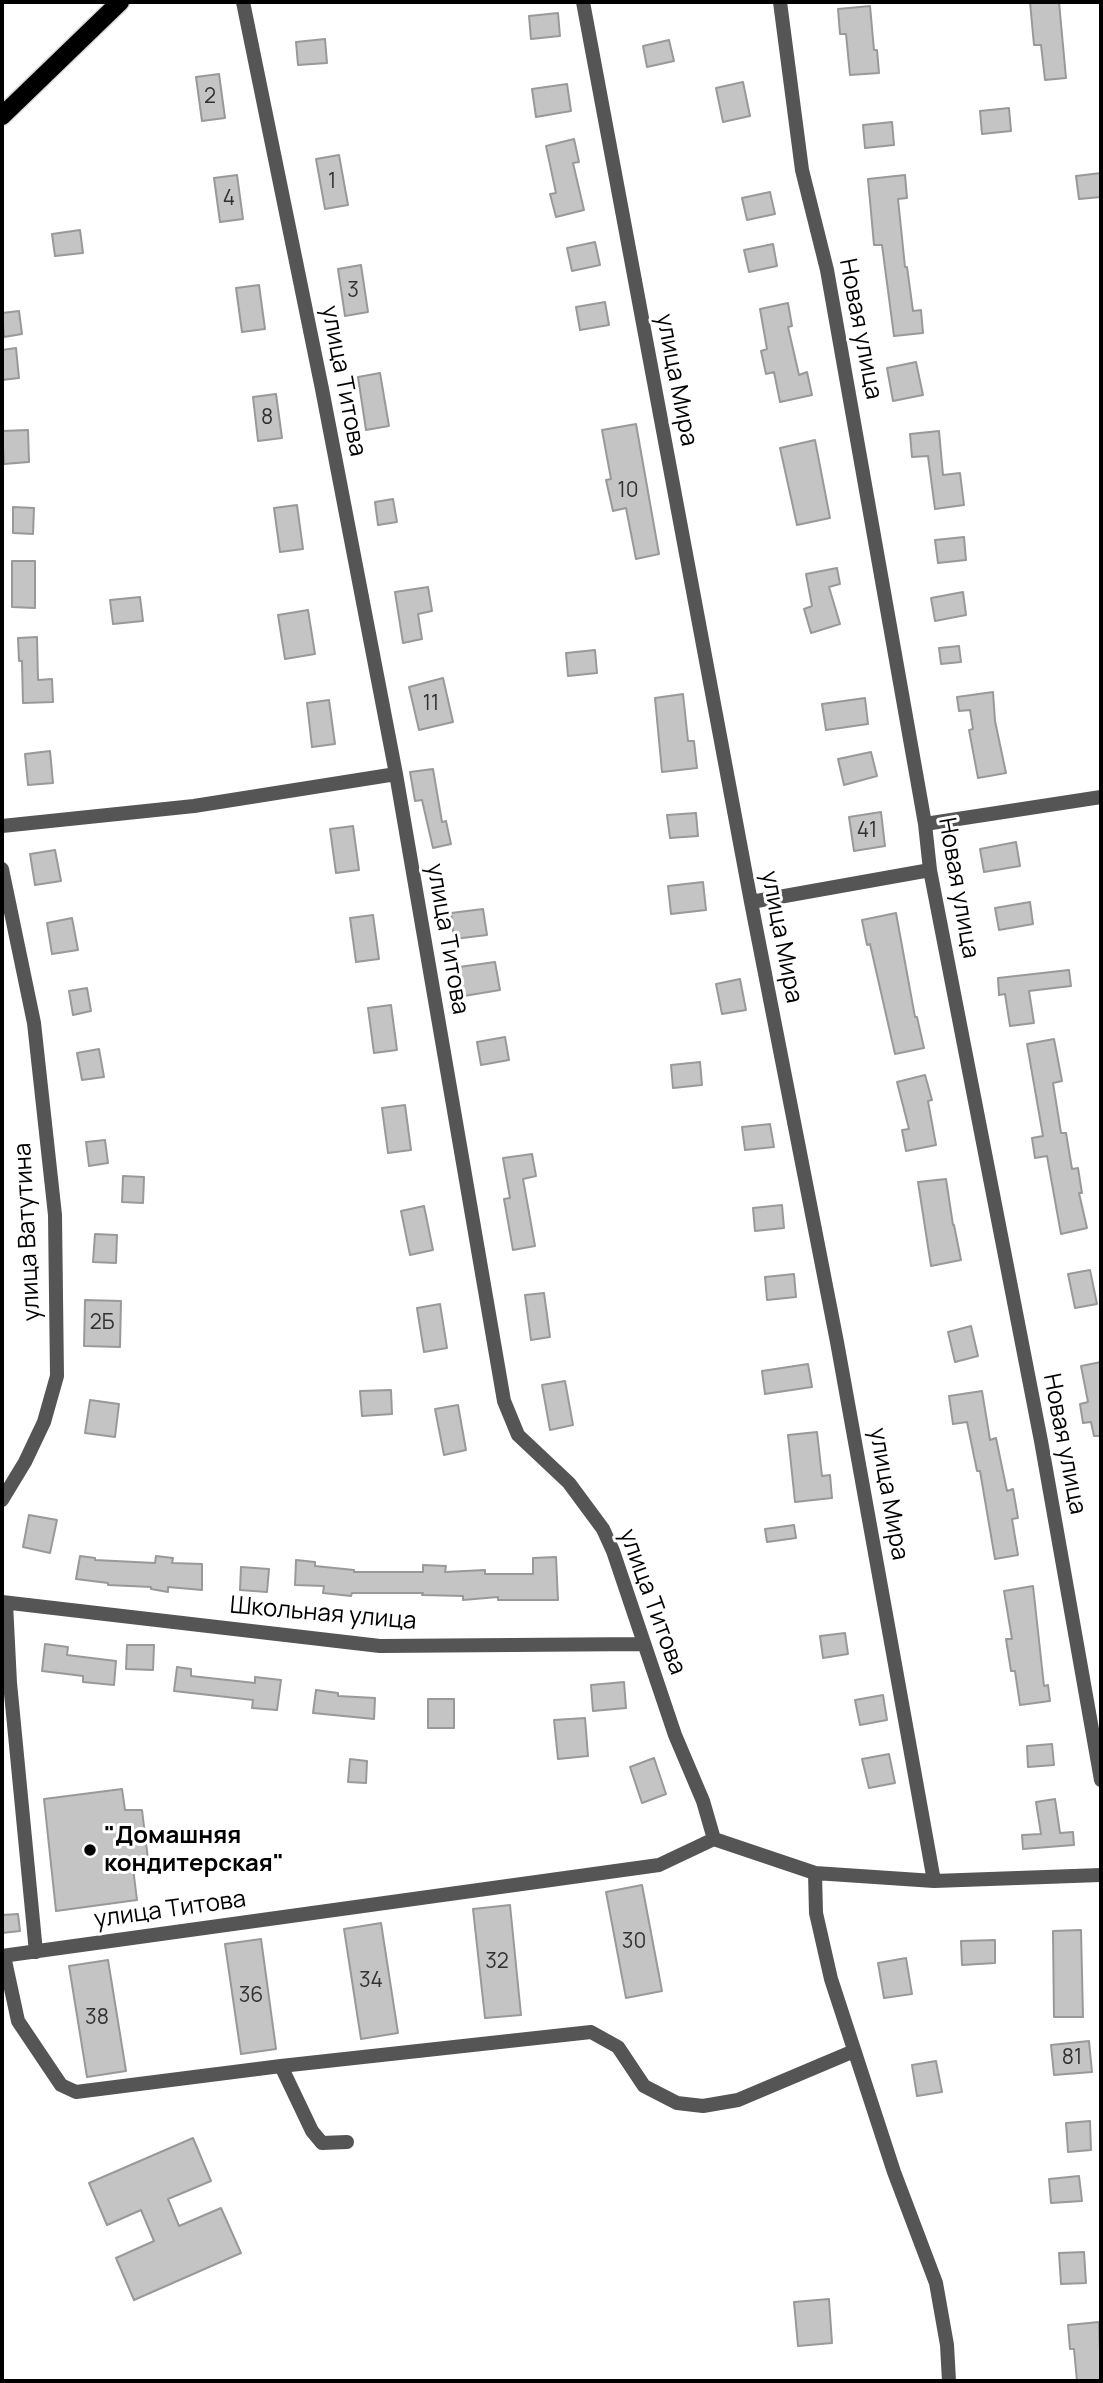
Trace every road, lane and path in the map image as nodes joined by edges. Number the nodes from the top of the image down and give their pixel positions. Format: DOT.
graph roads {
  1 [pos="120,2"];
  2 [pos="243,2"];
  3 [pos="583,2"];
  4 [pos="779,2"];
  5 [pos="2,116"];
  6 [pos="396,774"];
  7 [pos="1101,797"];
  8 [pos="925,824"];
  9 [pos="2,825"];
  10 [pos="2,869"];
  11 [pos="930,870"];
  12 [pos="751,902"];
  13 [pos="2,1500"];
  14 [pos="4,1602"];
  15 [pos="643,1644"];
  16 [pos="1101,1780"];
  17 [pos="714,1839"];
  18 [pos="815,1873"];
  19 [pos="1101,1875"];
  20 [pos="934,1881"];
  21 [pos="36,1952"];
  22 [pos="3,1956"];
  23 [pos="854,2051"];
  24 [pos="281,2066"];
  25 [pos="347,2142"];
  26 [pos="949,2381"];
  1 -- 5 [label="main road"];
  2 -- 6 [label="street, улица Титова"];
  3 -- 12 [label="street, улица Мира"];
  4 -- 8 [label="street, Новая улица"];
  6 -- 9 [label="street"];
  6 -- 15 [label="street, улица Титова"];
  7 -- 8 [label="street"];
  8 -- 11 [label="street, Новая улица"];
  10 -- 13 [label="street, улица Ватутина"];
  11 -- 12 [label="street"];
  11 -- 16 [label="street, Новая улица"];
  12 -- 20 [label="street, улица Мира"];
  14 -- 15 [label="street, Школьная улица"];
  14 -- 21 [label="street"];
  15 -- 17 [label="street, улица Титова"];
  17 -- 18 [label="street"];
  17 -- 21 [label="street, улица Титова"];
  18 -- 20 [label="street"];
  18 -- 23 [label="street"];
  19 -- 20 [label="street"];
  21 -- 22 [label="street, улица Титова"];
  22 -- 24 [label="street"];
  23 -- 24 [label="street"];
  23 -- 26 [label="street"];
  24 -- 25 [label="street"];
}
